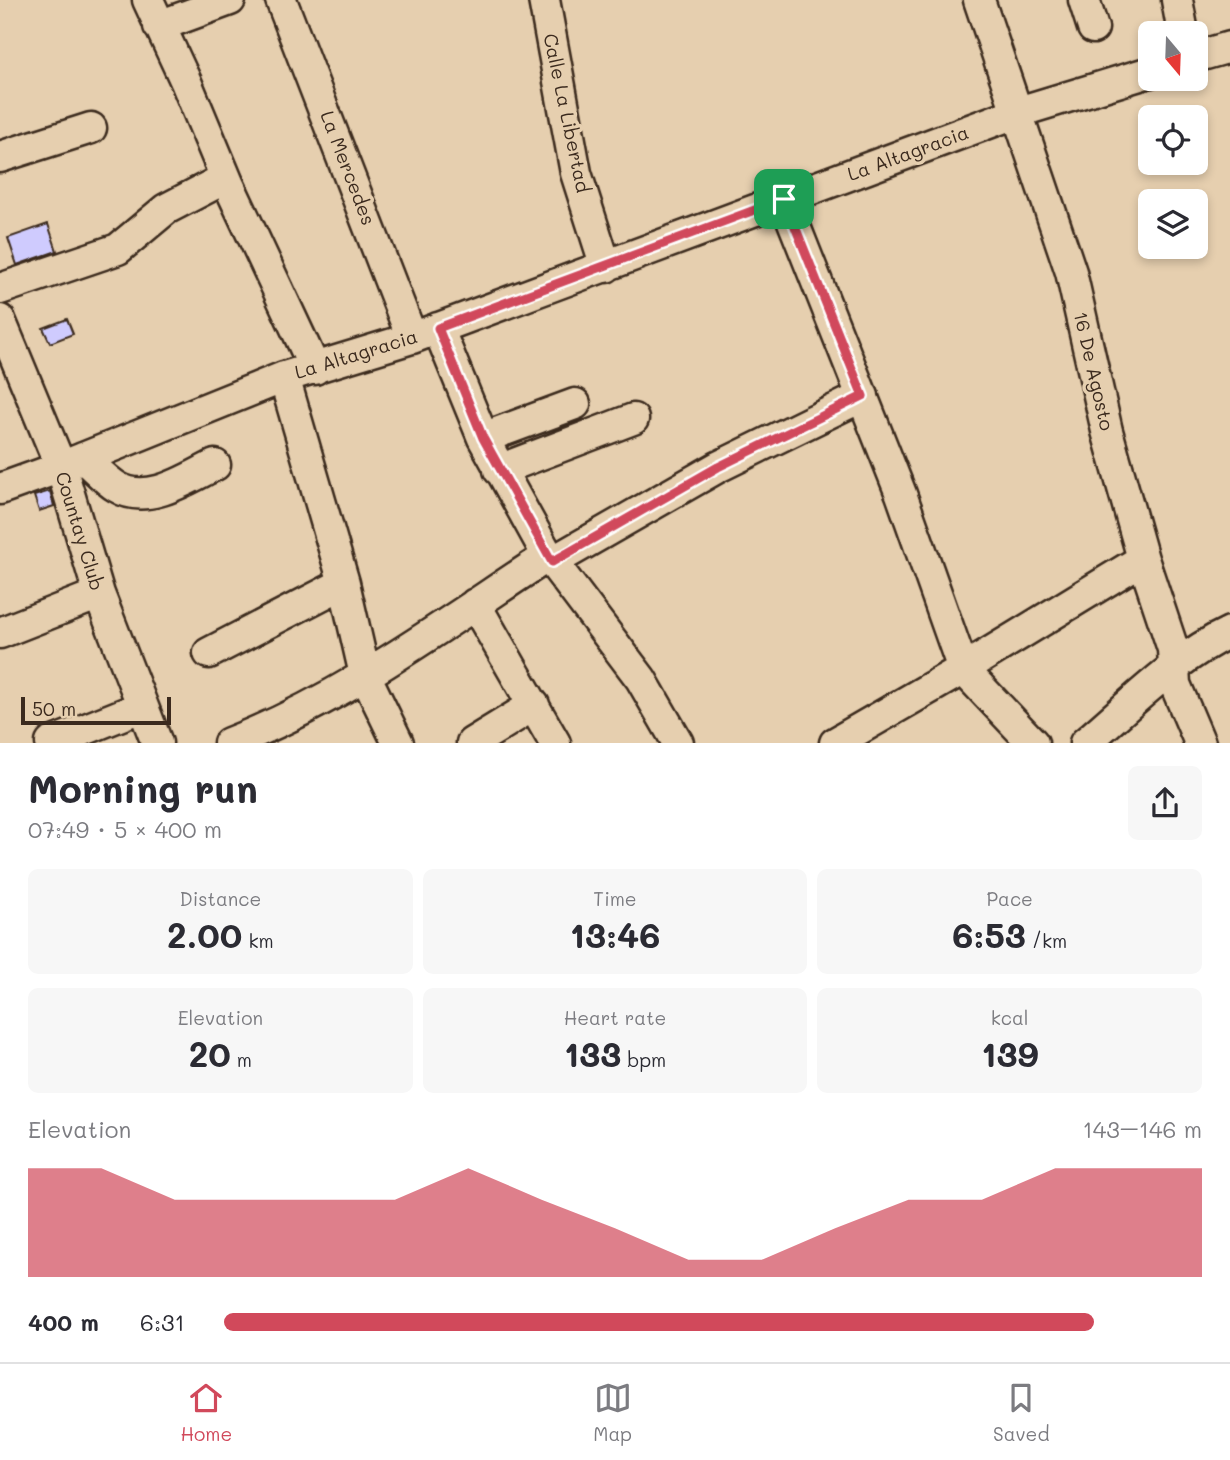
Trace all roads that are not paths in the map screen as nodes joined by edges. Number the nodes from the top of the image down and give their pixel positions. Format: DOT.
graph roads {
  1 [pos="230,0"];
  2 [pos="281,0"];
  3 [pos="544,0"];
  4 [pos="979,0"];
  5 [pos="1084,0"];
  6 [pos="1177,0"];
  7 [pos="153,13"];
  8 [pos="1181,21"];
  9 [pos="1093,28"];
  10 [pos="1230,47"];
  11 [pos="1208,53"];
  12 [pos="1138,76"];
  13 [pos="1018,112"];
  14 [pos="91,128"];
  15 [pos="0,157"];
  16 [pos="228,183"];
  17 [pos="784,199"];
  18 [pos="606,267"];
  19 [pos="0,289"];
  20 [pos="0,320"];
  21 [pos="425,333"];
  22 [pos="315,369"];
  23 [pos="284,376"];
  24 [pos="863,396"];
  25 [pos="575,404"];
  26 [pos="633,419"];
  27 [pos="483,438"];
  28 [pos="72,463"];
  29 [pos="215,465"];
  30 [pos="499,470"];
  31 [pos="0,489"];
  32 [pos="550,559"];
  33 [pos="1143,559"];
  34 [pos="344,583"];
  35 [pos="99,594"];
  36 [pos="475,604"];
  37 [pos="1230,632"];
  38 [pos="0,633"];
  39 [pos="209,653"];
  40 [pos="1174,668"];
  41 [pos="963,669"];
  42 [pos="365,675"];
  43 [pos="534,705"];
  44 [pos="141,707"];
  45 [pos="51,743"];
  46 [pos="157,743"];
  47 [pos="229,743"];
  48 [pos="398,743"];
  49 [pos="472,743"];
  50 [pos="555,743"];
  51 [pos="678,743"];
  52 [pos="835,743"];
  53 [pos="1033,743"];
  54 [pos="1085,743"];
  55 [pos="1200,743"];
  1 -- 7 [label="street"];
  2 -- 21 [label="street, La Mercedes"];
  3 -- 18 [label="street, Calle La Libertad"];
  4 -- 13 [label="street, 16 De Agosto"];
  5 -- 9 [label="street"];
  6 -- 8 [label="street"];
  7 -- 16 [label="street"];
  10 -- 11 [label="street"];
  12 -- 13 [label="street, La Altagracia"];
  13 -- 17 [label="street, La Altagracia"];
  13 -- 33 [label="street, 16 De Agosto"];
  14 -- 15 [label="street"];
  16 -- 19 [label="street"];
  16 -- 22 [label="street"];
  17 -- 18 [label="street, La Altagracia"];
  17 -- 24 [label="street"];
  18 -- 21 [label="street, La Altagracia"];
  20 -- 28 [label="street, Countay Club"];
  21 -- 22 [label="street, La Altagracia"];
  21 -- 27 [label="street, La Mercedes"];
  22 -- 23 [label="street, La Altagracia"];
  23 -- 28 [label="street, La Altagracia"];
  23 -- 34 [label="street"];
  24 -- 32 [label="street"];
  24 -- 41 [label="street"];
  25 -- 27 [label="street"];
  26 -- 30 [label="street"];
  27 -- 30 [label="street, La Mercedes"];
  28 -- 29 [label="street"];
  28 -- 31 [label="street, La Altagracia"];
  28 -- 35 [label="street, Countay Club"];
  30 -- 32 [label="street, La Mercedes"];
  32 -- 36 [label="street"];
  32 -- 51 [label="street, La Mercedes"];
  33 -- 40 [label="street, 16 De Agosto"];
  33 -- 41 [label="street"];
  34 -- 39 [label="street"];
  34 -- 42 [label="street"];
  35 -- 38 [label="street"];
  35 -- 44 [label="street, Countay Club"];
  36 -- 42 [label="street"];
  36 -- 43 [label="street"];
  37 -- 40 [label="street"];
  40 -- 54 [label="street"];
  40 -- 55 [label="street, 16 De Agosto"];
  41 -- 52 [label="street"];
  41 -- 53 [label="street"];
  42 -- 47 [label="street"];
  42 -- 48 [label="street"];
  43 -- 49 [label="street"];
  43 -- 50 [label="street"];
  44 -- 45 [label="street"];
  44 -- 46 [label="street, Countay Club"];
}
